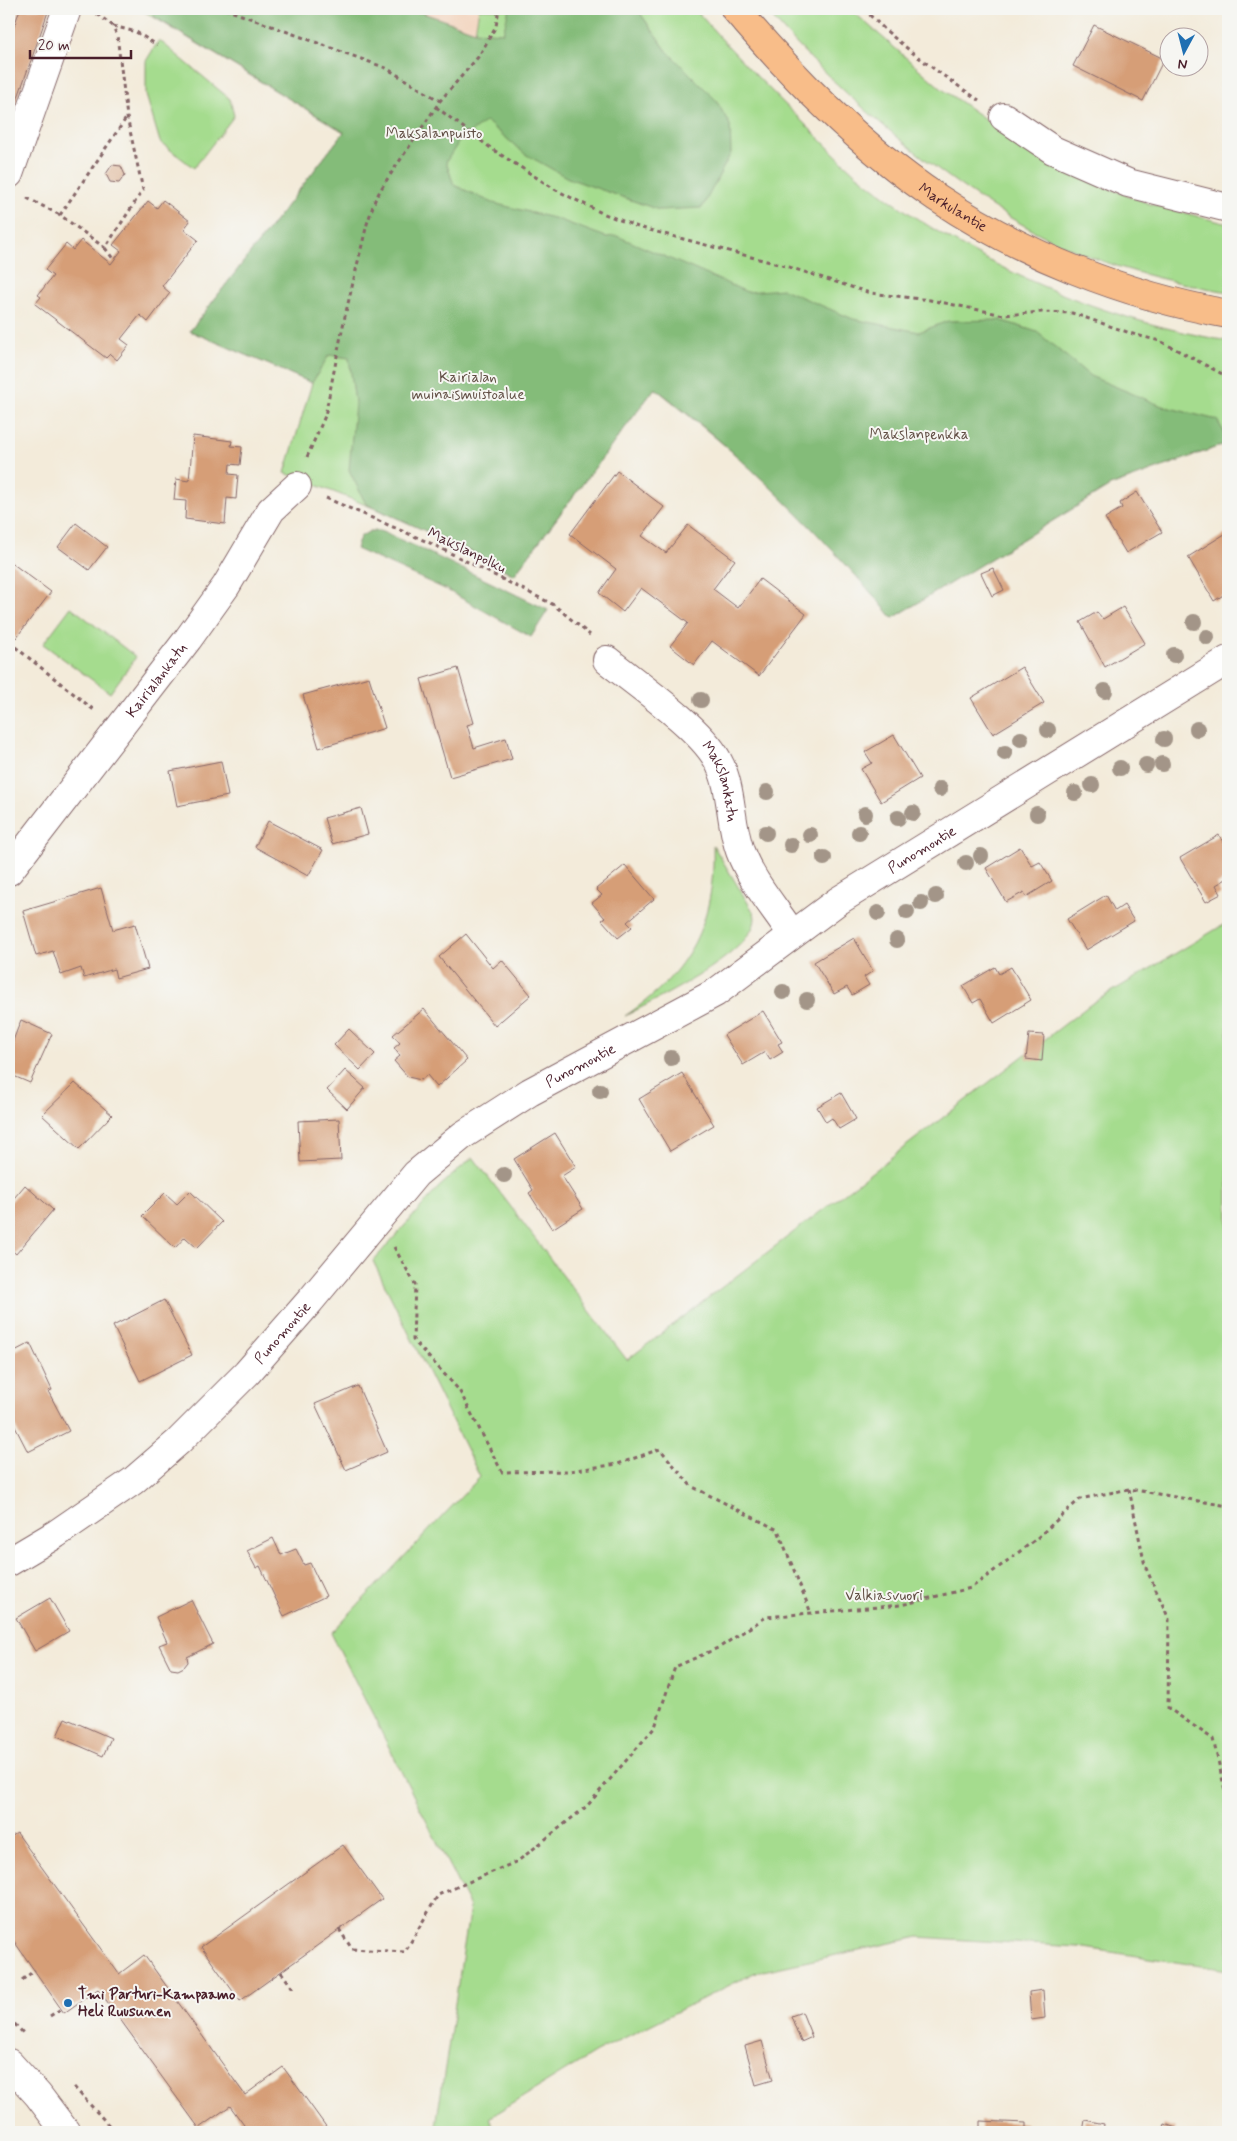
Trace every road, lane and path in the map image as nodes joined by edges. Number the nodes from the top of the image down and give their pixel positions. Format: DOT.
graph roads {
  1 [pos="67,9"];
  2 [pos="91,9"];
  3 [pos="225,9"];
  4 [pos="499,9"];
  5 [pos="735,9"];
  6 [pos="864,9"];
  7 [pos="112,26"];
  8 [pos="157,44"];
  9 [pos="440,101"];
  10 [pos="436,107"];
  11 [pos="128,117"];
  12 [pos="1004,117"];
  13 [pos="9,174"];
  14 [pos="26,198"];
  15 [pos="1228,208"];
  16 [pos="60,214"];
  17 [pos="105,248"];
  18 [pos="114,260"];
  19 [pos="1228,314"];
  20 [pos="1228,377"];
  21 [pos="298,486"];
  22 [pos="9,642"];
  23 [pos="607,660"];
  24 [pos="1228,660"];
  25 [pos="118,729"];
  26 [pos="9,871"];
  27 [pos="792,934"];
  28 [pos="392,1244"];
  29 [pos="1129,1489"];
  30 [pos="1228,1506"];
  31 [pos="9,1562"];
  32 [pos="810,1614"];
  33 [pos="1228,1803"];
  34 [pos="339,1930"];
  35 [pos="35,1970"];
  36 [pos="281,1972"];
  37 [pos="22,1980"];
  38 [pos="295,1992"];
  39 [pos="61,2009"];
  40 [pos="50,2016"];
  41 [pos="9,2063"];
  42 [pos="66,2132"];
  1 -- 13 [label="street"];
  2 -- 7 [label="path"];
  3 -- 9 [label="path"];
  4 -- 9 [label="path"];
  5 -- 19 [label="main road, Markulantie"];
  6 -- 12 [label="path"];
  7 -- 8 [label="path"];
  7 -- 11 [label="path"];
  9 -- 10 [label="path"];
  10 -- 20 [label="path"];
  10 -- 21 [label="path"];
  11 -- 16 [label="path"];
  11 -- 17 [label="path"];
  12 -- 15 [label="street"];
  14 -- 16 [label="path"];
  16 -- 17 [label="path"];
  17 -- 18 [label="path"];
  21 -- 23 [label="path, Makslanpolku"];
  21 -- 25 [label="street, Kairialankatu"];
  22 -- 25 [label="path"];
  23 -- 27 [label="street, Makslankatu"];
  24 -- 27 [label="street, Punomontie"];
  25 -- 26 [label="street, Kairialankatu"];
  27 -- 31 [label="street, Punomontie"];
  28 -- 32 [label="path"];
  29 -- 30 [label="path"];
  29 -- 32 [label="path"];
  29 -- 33 [label="path"];
  32 -- 34 [label="path"];
  35 -- 37 [label="path"];
  36 -- 38 [label="path"];
  39 -- 40 [label="path"];
  41 -- 42 [label="street"];
}
